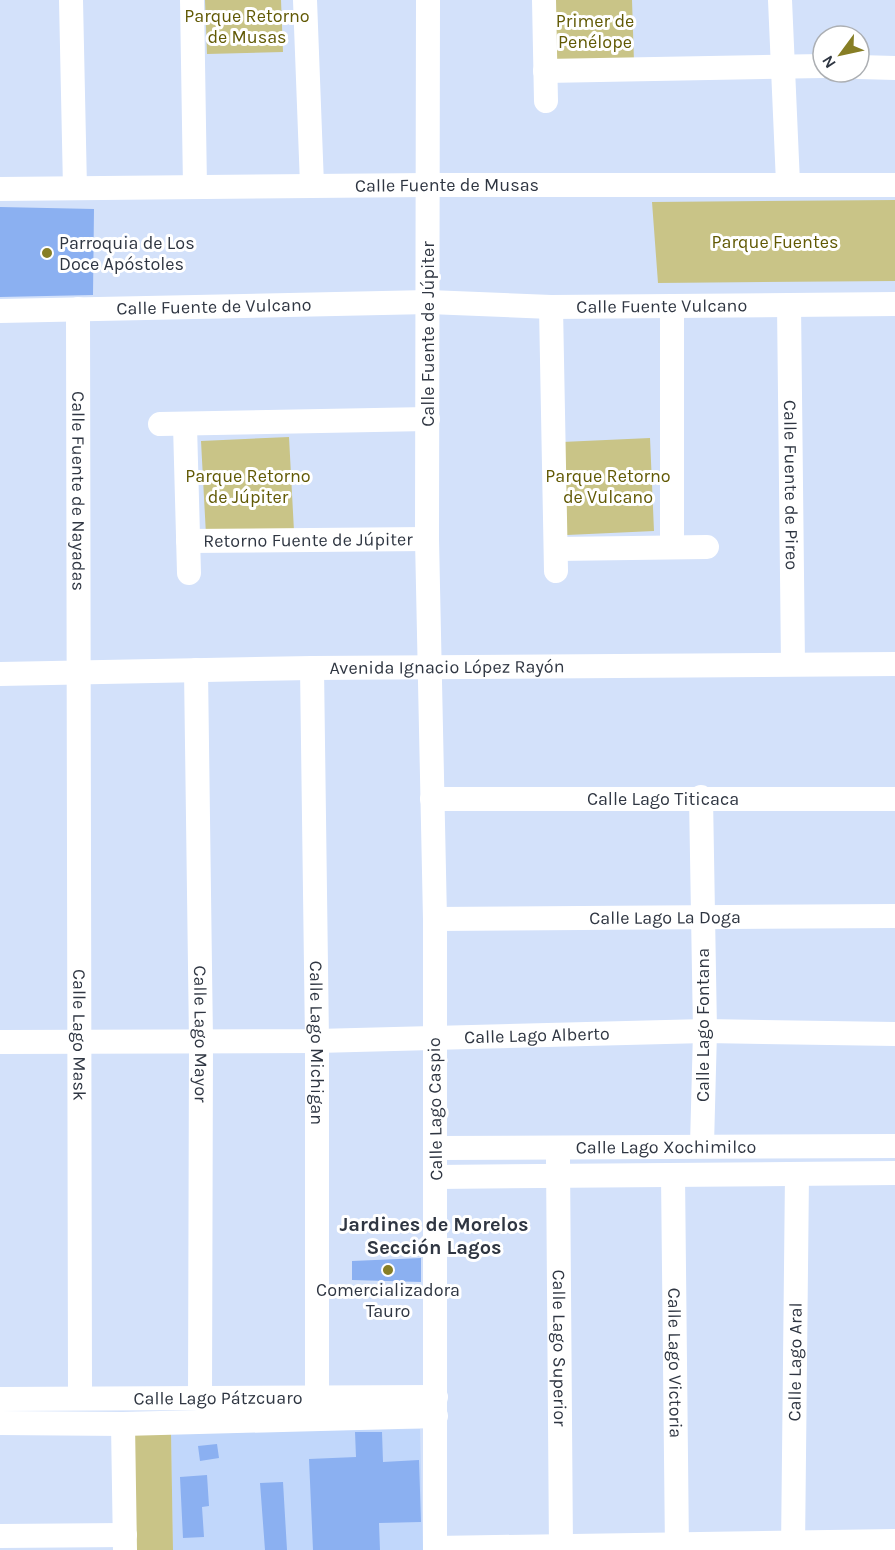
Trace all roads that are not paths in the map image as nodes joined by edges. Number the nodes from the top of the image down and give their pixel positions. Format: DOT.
graph roads {
  1 [pos="71,0"];
  2 [pos="192,0"];
  3 [pos="305,0"];
  4 [pos="428,0"];
  5 [pos="544,0"];
  6 [pos="780,0"];
  7 [pos="784,66"];
  8 [pos="811,66"];
  9 [pos="871,67"];
  10 [pos="895,68"];
  11 [pos="545,71"];
  12 [pos="546,101"];
  13 [pos="788,183"];
  14 [pos="427,184"];
  15 [pos="312,185"];
  16 [pos="895,185"];
  17 [pos="195,186"];
  18 [pos="75,188"];
  19 [pos="0,189"];
  20 [pos="429,302"];
  21 [pos="895,304"];
  22 [pos="789,305"];
  23 [pos="672,306"];
  24 [pos="551,307"];
  25 [pos="78,309"];
  26 [pos="0,311"];
  27 [pos="428,418"];
  28 [pos="160,424"];
  29 [pos="184,424"];
  30 [pos="427,539"];
  31 [pos="188,541"];
  32 [pos="672,547"];
  33 [pos="707,547"];
  34 [pos="189,573"];
  35 [pos="793,664"];
  36 [pos="895,664"];
  37 [pos="312,668"];
  38 [pos="430,669"];
  39 [pos="196,670"];
  40 [pos="78,672"];
  41 [pos="0,674"];
  42 [pos="701,797"];
  43 [pos="432,799"];
  44 [pos="895,799"];
  45 [pos="895,916"];
  46 [pos="702,918"];
  47 [pos="435,919"];
  48 [pos="705,1031"];
  49 [pos="895,1034"];
  50 [pos="434,1037"];
  51 [pos="79,1040"];
  52 [pos="201,1041"];
  53 [pos="317,1041"];
  54 [pos="0,1042"];
  55 [pos="702,1145"];
  56 [pos="895,1146"];
  57 [pos="557,1147"];
  58 [pos="436,1148"];
  59 [pos="895,1173"];
  60 [pos="797,1174"];
  61 [pos="673,1175"];
  62 [pos="558,1176"];
  63 [pos="436,1177"];
  64 [pos="80,1398"];
  65 [pos="200,1399"];
  66 [pos="0,1400"];
  67 [pos="436,1406"];
  68 [pos="317,1408"];
  69 [pos="256,1409"];
  70 [pos="0,1423"];
  71 [pos="123,1424"];
  72 [pos="0,1536"];
  73 [pos="895,1541"];
  74 [pos="125,1543"];
  75 [pos="793,1546"];
  76 [pos="677,1547"];
  77 [pos="561,1548"];
  78 [pos="435,1549"];
  1 -- 18 [label="street"];
  2 -- 17 [label="street"];
  3 -- 15 [label="street"];
  4 -- 14 [label="street, Calle Fuente de Júpiter"];
  5 -- 11 [label="street"];
  6 -- 7 [label="street"];
  7 -- 8 [label="street"];
  7 -- 11 [label="street"];
  7 -- 13 [label="street"];
  9 -- 10 [label="street"];
  11 -- 12 [label="street"];
  13 -- 14 [label="street, Calle Fuente de Musas"];
  13 -- 16 [label="street, Calle Fuente de Musas"];
  14 -- 15 [label="street, Calle Fuente de Musas"];
  14 -- 20 [label="street, Calle Fuente de Júpiter"];
  15 -- 17 [label="street, Calle Fuente de Musas"];
  17 -- 18 [label="street, Calle Fuente de Musas"];
  18 -- 19 [label="street, Calle Fuente de Musas"];
  20 -- 24 [label="street, Calle Fuente Vulcano"];
  20 -- 25 [label="street, Calle Fuente de Vulcano"];
  20 -- 27 [label="street, Calle Fuente de Júpiter"];
  21 -- 22 [label="street, Calle Fuente Vulcano"];
  22 -- 23 [label="street, Calle Fuente Vulcano"];
  22 -- 35 [label="street, Calle Fuente de Pireo"];
  23 -- 24 [label="street, Calle Fuente Vulcano"];
  23 -- 32 [label="street"];
  24 -- 32 [label="street"];
  25 -- 26 [label="street, Calle Fuente de Vulcano"];
  25 -- 40 [label="street, Calle Fuente de Nayadas"];
  27 -- 29 [label="street"];
  27 -- 30 [label="street, Calle Fuente de Júpiter"];
  28 -- 29 [label="street"];
  29 -- 31 [label="street, Retorno Fuente de Júpiter"];
  30 -- 31 [label="street, Retorno Fuente de Júpiter"];
  30 -- 38 [label="street, Calle Fuente de Júpiter"];
  31 -- 34 [label="street, Retorno Fuente de Júpiter"];
  32 -- 33 [label="street"];
  35 -- 36 [label="street, Avenida Ignacio López Rayón"];
  35 -- 38 [label="street, Avenida Ignacio López Rayón"];
  37 -- 38 [label="street, Avenida Ignacio López Rayón"];
  37 -- 39 [label="street, Avenida Ignacio López Rayón"];
  37 -- 53 [label="street, Calle Lago Michigan"];
  38 -- 43 [label="street, Calle Lago Caspio"];
  39 -- 40 [label="street, Avenida Ignacio López Rayón"];
  39 -- 52 [label="street, Calle Lago Mayor"];
  40 -- 41 [label="street, Avenida Ignacio López Rayón"];
  40 -- 51 [label="street, Calle Lago Mask"];
  42 -- 43 [label="street, Calle Lago Titicaca"];
  42 -- 44 [label="street, Calle Lago Titicaca"];
  42 -- 46 [label="street, Calle Lago Fontana"];
  43 -- 47 [label="street, Calle Lago Caspio"];
  45 -- 46 [label="street, Calle Lago La Doga"];
  46 -- 47 [label="street, Calle Lago La Doga"];
  46 -- 48 [label="street, Calle Lago Fontana"];
  47 -- 50 [label="street, Calle Lago Caspio"];
  48 -- 49 [label="street, Calle Lago Alberto"];
  48 -- 50 [label="street, Calle Lago Alberto"];
  48 -- 55 [label="street, Calle Lago Fontana"];
  50 -- 53 [label="street, Calle Lago Alberto"];
  50 -- 58 [label="street, Calle Lago Caspio"];
  51 -- 52 [label="street, Calle Lago Alberto"];
  51 -- 54 [label="street, Calle Lago Alberto"];
  51 -- 64 [label="street, Calle Lago Mask"];
  52 -- 53 [label="street, Calle Lago Alberto"];
  52 -- 65 [label="street, Calle Lago Mayor"];
  53 -- 68 [label="street, Calle Lago Michigan"];
  55 -- 56 [label="street, Calle Lago Xochimilco"];
  55 -- 57 [label="street, Calle Lago Xochimilco"];
  57 -- 58 [label="street, Calle Lago Xochimilco"];
  57 -- 62 [label="street, Calle Lago Superior"];
  58 -- 63 [label="street, Calle Lago Caspio"];
  59 -- 60 [label="street, Calle Lago Xochimilco"];
  60 -- 61 [label="street, Calle Lago Xochimilco"];
  60 -- 75 [label="street, Calle Lago Aral"];
  61 -- 62 [label="street, Calle Lago Xochimilco"];
  61 -- 76 [label="street, Calle Lago Victoria"];
  62 -- 63 [label="street, Calle Lago Xochimilco"];
  62 -- 77 [label="street, Calle Lago Superior"];
  63 -- 67 [label="street, Calle Lago Caspio"];
  64 -- 65 [label="street, Calle Lago Pátzcuaro"];
  64 -- 66 [label="street, Calle Lago Pátzcuaro"];
  65 -- 69 [label="street, Calle Lago Pátzcuaro"];
  67 -- 68 [label="street, Calle Lago Pátzcuaro"];
  67 -- 78 [label="street, Calle Lago Caspio"];
  68 -- 69 [label="street, Calle Lago Pátzcuaro"];
  69 -- 71 [label="street, Calle Lago Pátzcuaro"];
  70 -- 71 [label="street, Calle Lago Pátzcuaro"];
  71 -- 74 [label="street"];
  72 -- 74 [label="street"];
  73 -- 75 [label="street"];
  75 -- 76 [label="street"];
  76 -- 77 [label="street"];
  77 -- 78 [label="street"];
}
